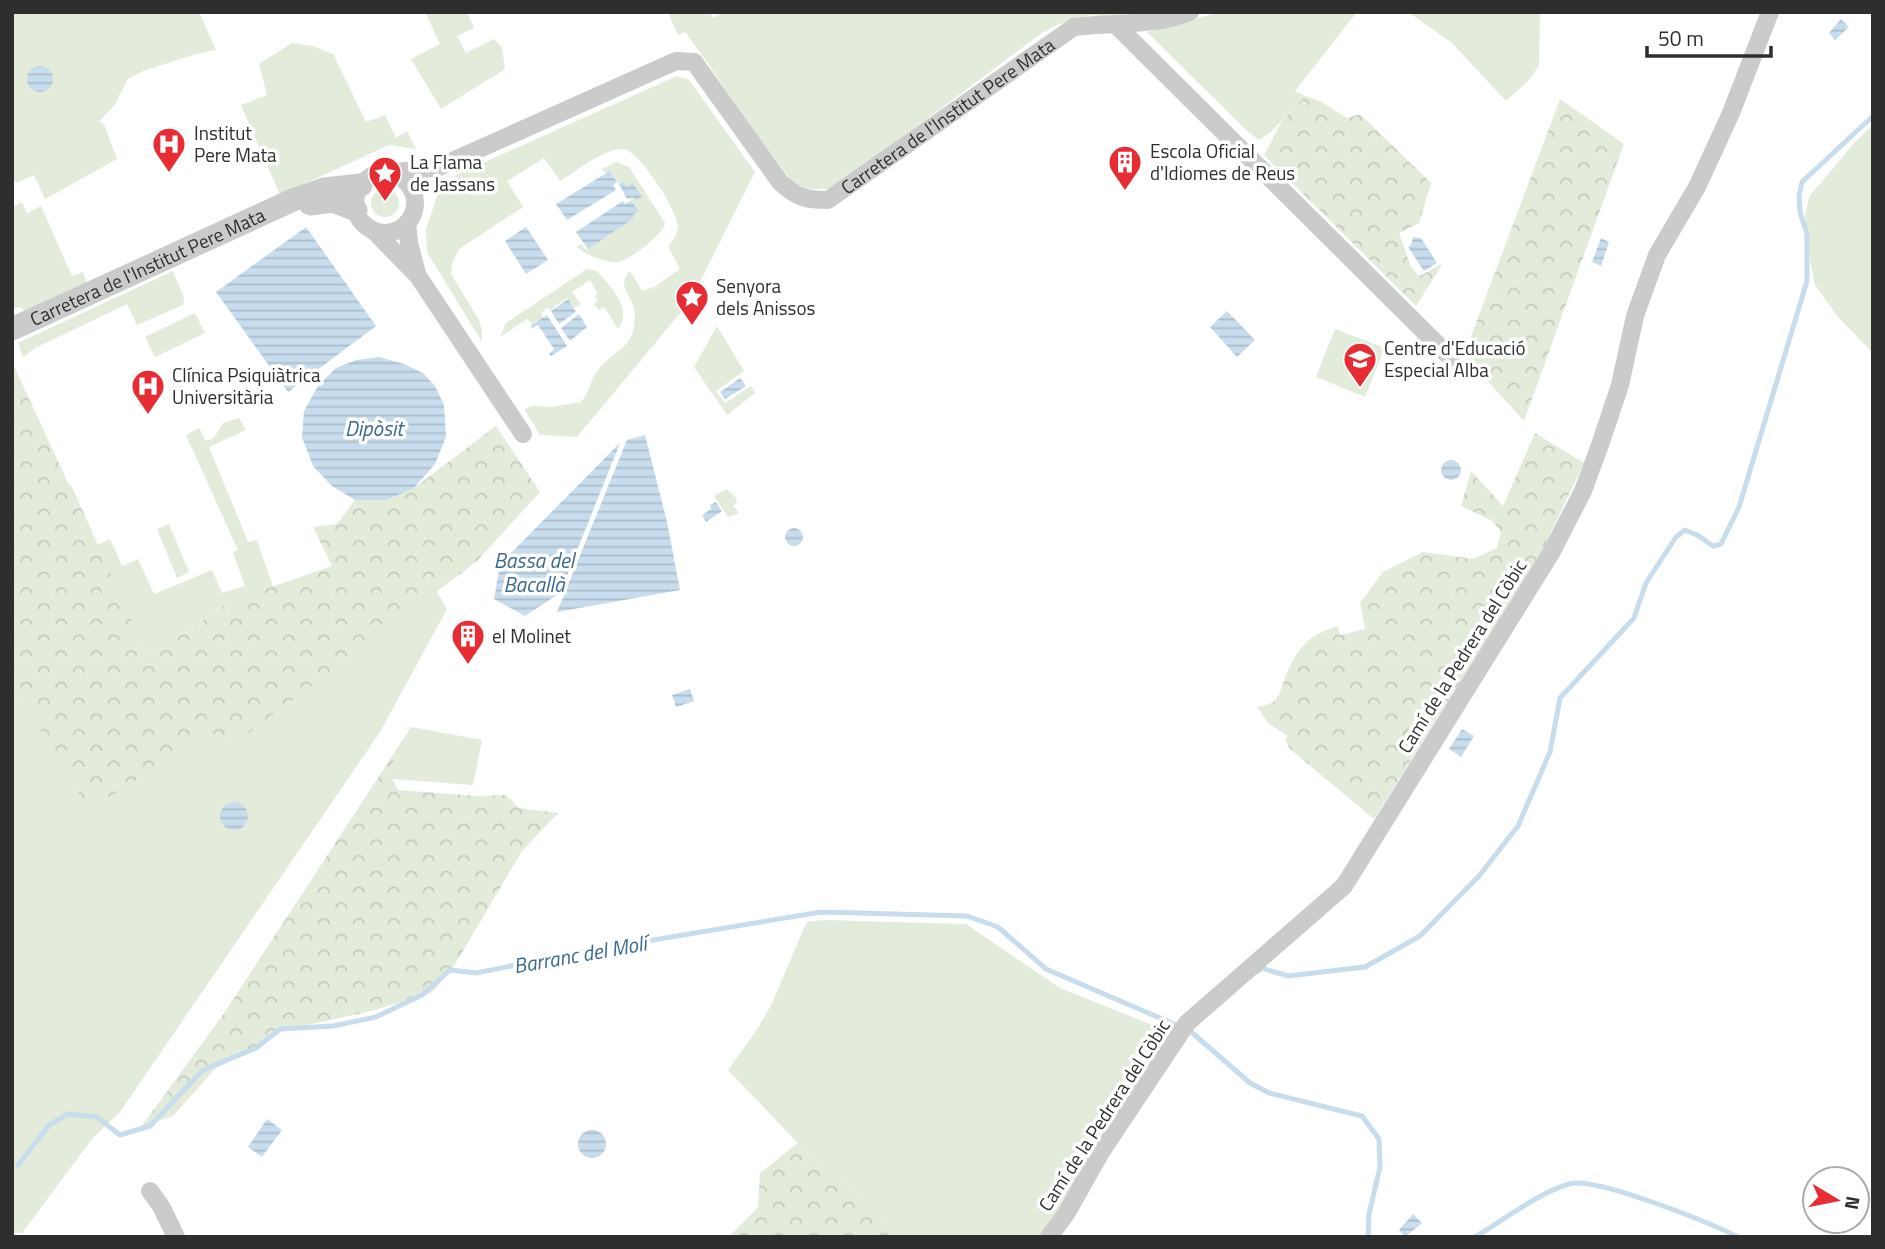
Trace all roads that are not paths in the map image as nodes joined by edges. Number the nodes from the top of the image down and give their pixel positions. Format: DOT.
graph roads {
  1 [pos="1190,12"];
  2 [pos="1770,12"];
  3 [pos="1117,26"];
  4 [pos="439,167"];
  5 [pos="390,173"];
  6 [pos="361,185"];
  7 [pos="416,200"];
  8 [pos="283,207"];
  9 [pos="356,210"];
  10 [pos="407,223"];
  11 [pos="375,232"];
  12 [pos="418,276"];
  13 [pos="12,330"];
  14 [pos="1451,358"];
  15 [pos="523,434"];
  16 [pos="150,1191"];
  17 [pos="176,1237"];
  18 [pos="1049,1237"];
  1 -- 3 [label="street"];
  2 -- 18 [label="street, Camí de la Pedrera del Còbic"];
  3 -- 4 [label="street, Carretera de l'Institut Pere Mata"];
  3 -- 14 [label="street"];
  4 -- 5 [label="street, Carretera de l'Institut Pere Mata"];
  4 -- 7 [label="street"];
  5 -- 6 [label="street"];
  5 -- 7 [label="street"];
  6 -- 8 [label="street, Carretera de l'Institut Pere Mata"];
  6 -- 9 [label="street"];
  7 -- 10 [label="street"];
  8 -- 9 [label="street, Carretera de l'Institut Pere Mata"];
  8 -- 13 [label="street, Carretera de l'Institut Pere Mata"];
  9 -- 11 [label="street"];
  10 -- 11 [label="street"];
  10 -- 12 [label="street"];
  11 -- 12 [label="street"];
  12 -- 15 [label="street"];
  16 -- 17 [label="street"];
}
